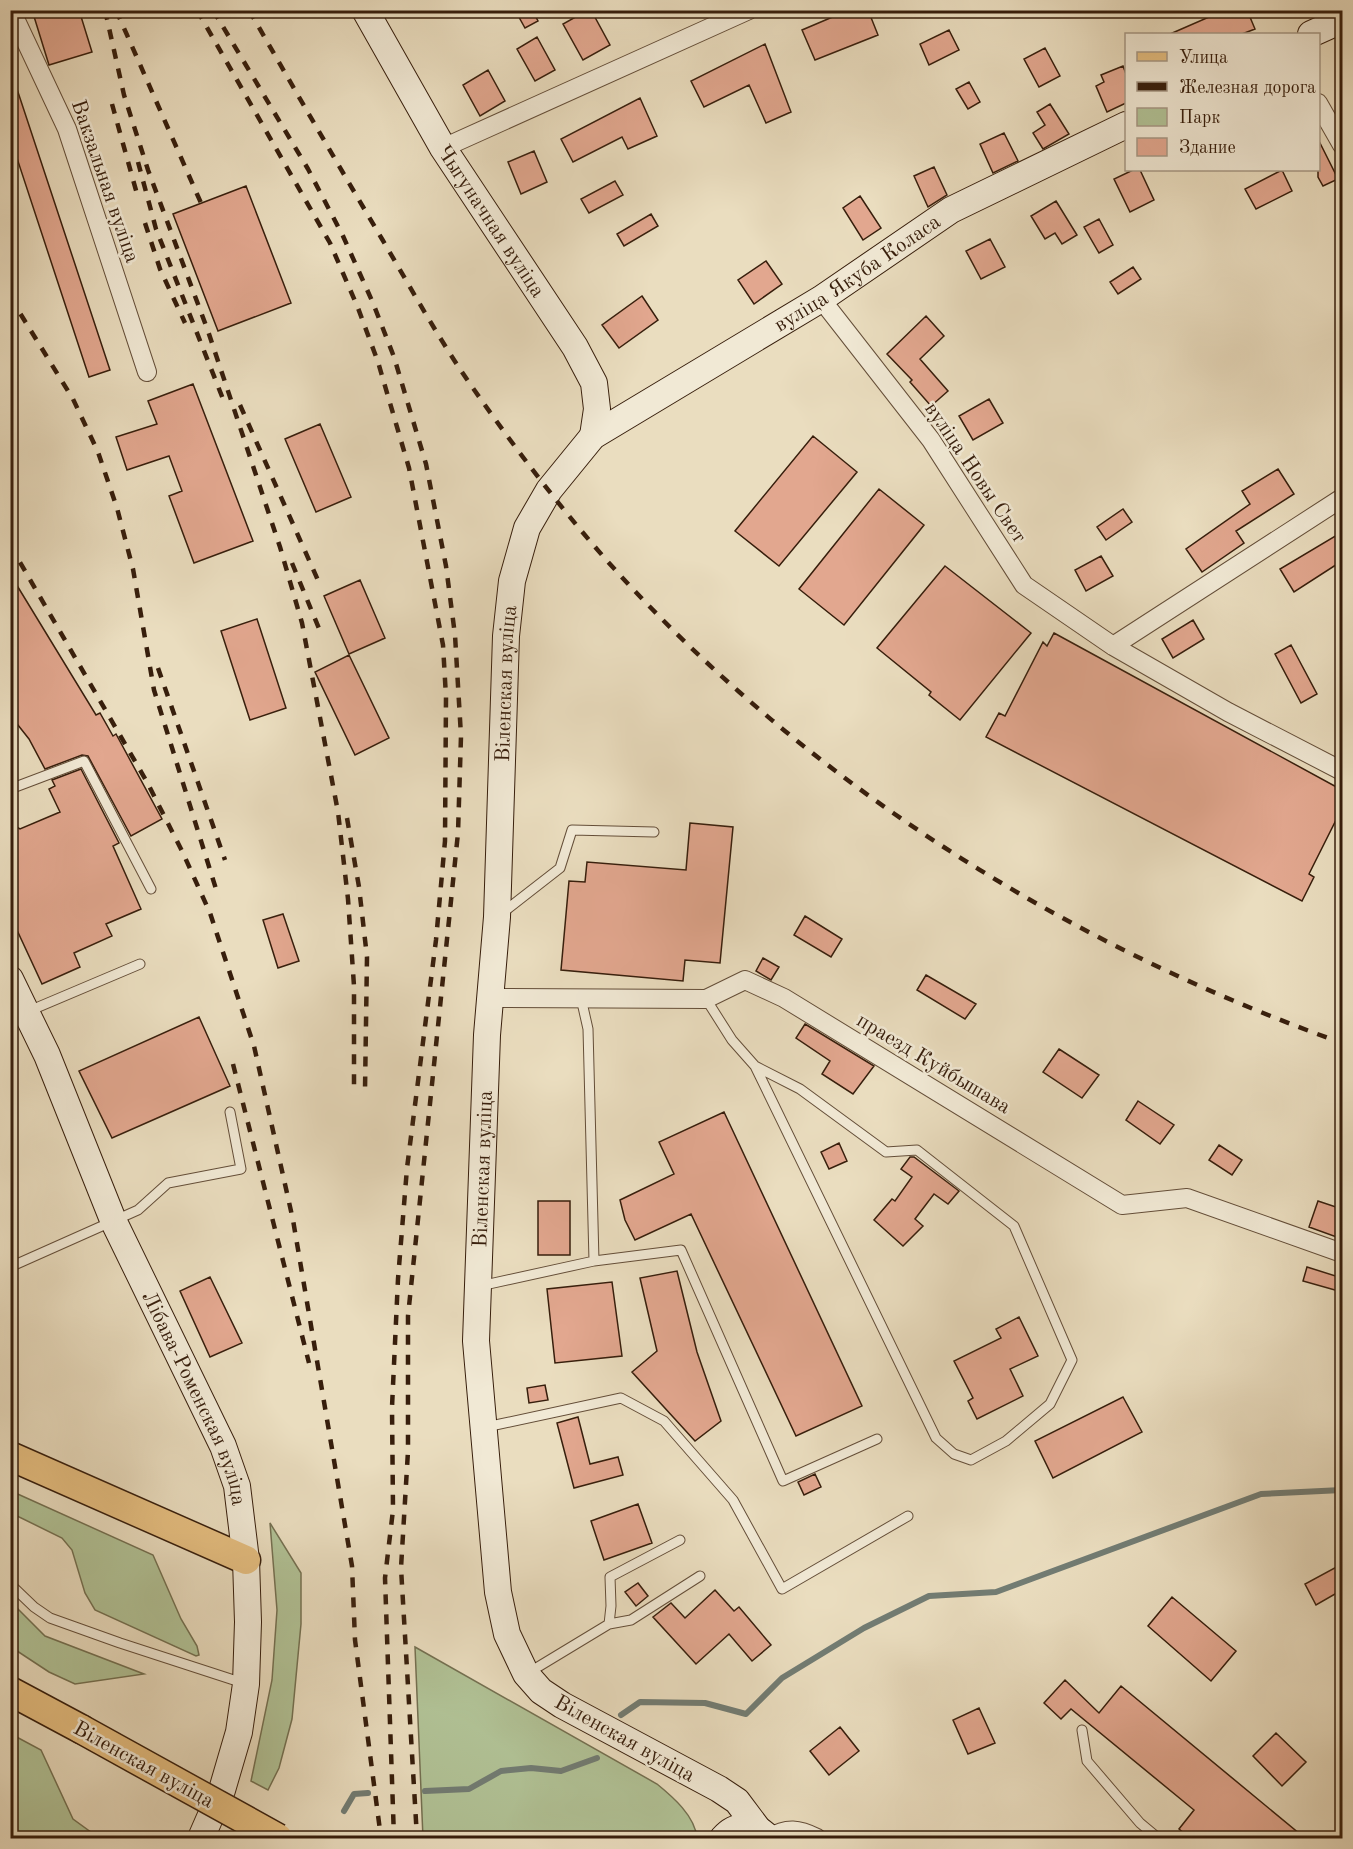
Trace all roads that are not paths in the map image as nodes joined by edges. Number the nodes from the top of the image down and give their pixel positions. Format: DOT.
graph roads {
  1 [pos="11,10"];
  2 [pos="365,10"];
  3 [pos="749,10"];
  4 [pos="1342,20"];
  5 [pos="1313,33"];
  6 [pos="1320,106"];
  7 [pos="1125,125"];
  8 [pos="1342,145"];
  9 [pos="443,148"];
  10 [pos="821,299"];
  11 [pos="147,372"];
  12 [pos="593,436"];
  13 [pos="1342,498"];
  14 [pos="1113,646"];
  15 [pos="1342,771"];
  16 [pos="10,789"];
  17 [pos="654,832"];
  18 [pos="151,889"];
  19 [pos="496,917"];
  20 [pos="140,964"];
  21 [pos="10,979"];
  22 [pos="489,998"];
  23 [pos="581,998"];
  24 [pos="706,999"];
  25 [pos="19,1016"];
  26 [pos="755,1066"];
  27 [pos="231,1112"];
  28 [pos="113,1220"];
  29 [pos="1342,1253"];
  30 [pos="594,1262"];
  31 [pos="10,1267"];
  32 [pos="478,1287"];
  33 [pos="484,1428"];
  34 [pos="877,1439"];
  35 [pos="10,1456"];
  36 [pos="908,1516"];
  37 [pos="680,1540"];
  38 [pos="246,1560"];
  39 [pos="700,1576"];
  40 [pos="10,1584"];
  41 [pos="609,1624"];
  42 [pos="526,1674"];
  43 [pos="246,1684"];
  44 [pos="10,1691"];
  45 [pos="1082,1730"];
  46 [pos="728,1795"];
  47 [pos="766,1836"];
  48 [pos="724,1837"];
  49 [pos="201,1839"];
  50 [pos="278,1839"];
  51 [pos="817,1839"];
  52 [pos="1158,1839"];
  1 -- 11 [label="street, Вакзальная вуліца"];
  2 -- 9 [label="main road, Чыгуначная вуліца"];
  3 -- 9 [label="street"];
  4 -- 5 [label="main road"];
  6 -- 8 [label="street"];
  7 -- 10 [label="main road, вуліца Якуба Коласа"];
  9 -- 12 [label="main road, Чыгуначная вуліца"];
  10 -- 12 [label="main road, вуліца Якуба Коласа"];
  10 -- 14 [label="street, вуліца Новы Свет"];
  12 -- 19 [label="main road, Віленская вуліца"];
  13 -- 14 [label="street"];
  14 -- 15 [label="street, вуліца Новы Свет"];
  16 -- 18 [label="lane"];
  17 -- 19 [label="lane"];
  19 -- 22 [label="main road, Віленская вуліца"];
  20 -- 25 [label="lane"];
  21 -- 25 [label="main road, Лібава-Роменская вуліца"];
  22 -- 23 [label="street, праезд Куйбышава"];
  22 -- 32 [label="main road, Віленская вуліца"];
  23 -- 24 [label="street, праезд Куйбышава"];
  23 -- 30 [label="lane"];
  24 -- 26 [label="lane"];
  24 -- 29 [label="street, праезд Куйбышава"];
  25 -- 28 [label="main road, Лібава-Роменская вуліца"];
  26 -- 26 [label="lane"];
  27 -- 28 [label="lane"];
  28 -- 31 [label="lane"];
  28 -- 38 [label="main road, Лібава-Роменская вуліца"];
  30 -- 32 [label="lane"];
  30 -- 34 [label="lane"];
  32 -- 33 [label="main road, Віленская вуліца"];
  33 -- 36 [label="lane"];
  33 -- 42 [label="main road, Віленская вуліца"];
  35 -- 38 [label="main road"];
  37 -- 41 [label="lane"];
  38 -- 43 [label="main road, Лібава-Роменская вуліца"];
  39 -- 41 [label="lane"];
  40 -- 43 [label="lane"];
  41 -- 42 [label="lane"];
  42 -- 46 [label="main road, Віленская вуліца"];
  43 -- 49 [label="main road, Лібава-Роменская вуліца"];
  44 -- 50 [label="main road, Віленская вуліца, bridge"];
  45 -- 52 [label="lane"];
  46 -- 47 [label="main road"];
  46 -- 48 [label="main road"];
  47 -- 48 [label="main road"];
  47 -- 51 [label="street"];
}
